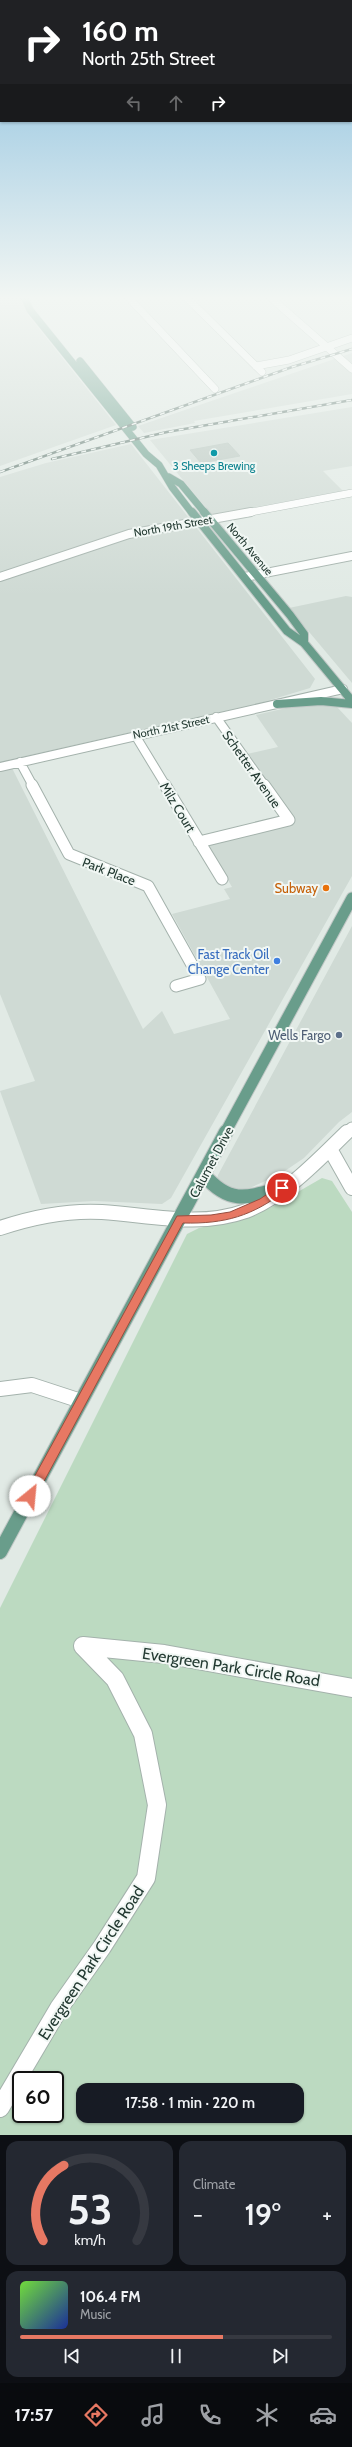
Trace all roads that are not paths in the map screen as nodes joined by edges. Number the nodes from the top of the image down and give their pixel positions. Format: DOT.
graph roads {
  1 [pos="98,397"];
  2 [pos="109,397"];
  3 [pos="154,458"];
  4 [pos="169,476"];
  5 [pos="352,493"];
  6 [pos="210,519"];
  7 [pos="199,521"];
  8 [pos="352,556"];
  9 [pos="256,575"];
  10 [pos="0,577"];
  11 [pos="245,577"];
  12 [pos="304,643"];
  13 [pos="343,689"];
  14 [pos="352,702"];
  15 [pos="277,704"];
  16 [pos="216,717"];
  17 [pos="134,736"];
  18 [pos="20,762"];
  19 [pos="0,767"];
  20 [pos="199,842"];
  21 [pos="222,879"];
  22 [pos="352,898"];
  23 [pos="176,986"];
  24 [pos="352,1128"];
  25 [pos="330,1149"];
  26 [pos="204,1175"];
  27 [pos="282,1188"];
  28 [pos="352,1188"];
  29 [pos="180,1218"];
  30 [pos="0,1228"];
  31 [pos="0,1389"];
  32 [pos="81,1401"];
  33 [pos="0,1552"];
  34 [pos="352,1688"];
  35 [pos="0,2108"];
  1 -- 3 [label="main road, North Avenue"];
  2 -- 3 [label="main road, North Avenue"];
  3 -- 4 [label="main road, North Avenue"];
  4 -- 6 [label="main road, North Avenue"];
  4 -- 7 [label="main road, North Avenue"];
  5 -- 6 [label="street, North 19th Street"];
  6 -- 7 [label="street, North 19th Street"];
  6 -- 9 [label="main road, North Avenue"];
  7 -- 10 [label="street, North 19th Street"];
  7 -- 11 [label="main road, North Avenue"];
  8 -- 9 [label="street"];
  9 -- 11 [label="street"];
  9 -- 12 [label="main road, North Avenue"];
  11 -- 12 [label="main road, North Avenue"];
  12 -- 13 [label="main road, North Avenue"];
  13 -- 14 [label="main road, North Avenue"];
  13 -- 15 [label="street, North 21st Street"];
  14 -- 15 [label="main road"];
  15 -- 16 [label="street, North 21st Street"];
  16 -- 17 [label="street, North 21st Street"];
  16 -- 20 [label="street, Schetter Avenue"];
  17 -- 18 [label="street, North 21st Street"];
  17 -- 20 [label="street, Milz Court"];
  18 -- 19 [label="street, North 21st Street"];
  18 -- 23 [label="street, Park Place"];
  20 -- 21 [label="street, Milz Court"];
  22 -- 26 [label="main road, Calumet Drive"];
  24 -- 25 [label="street"];
  25 -- 27 [label="street"];
  25 -- 28 [label="street"];
  26 -- 27 [label="main road"];
  26 -- 29 [label="main road, Calumet Drive"];
  27 -- 29 [label="street"];
  29 -- 30 [label="street"];
  29 -- 32 [label="main road, Calumet Drive"];
  31 -- 32 [label="street"];
  32 -- 33 [label="main road, Calumet Drive"];
  34 -- 35 [label="street, Evergreen Park Circle Road"];
}
